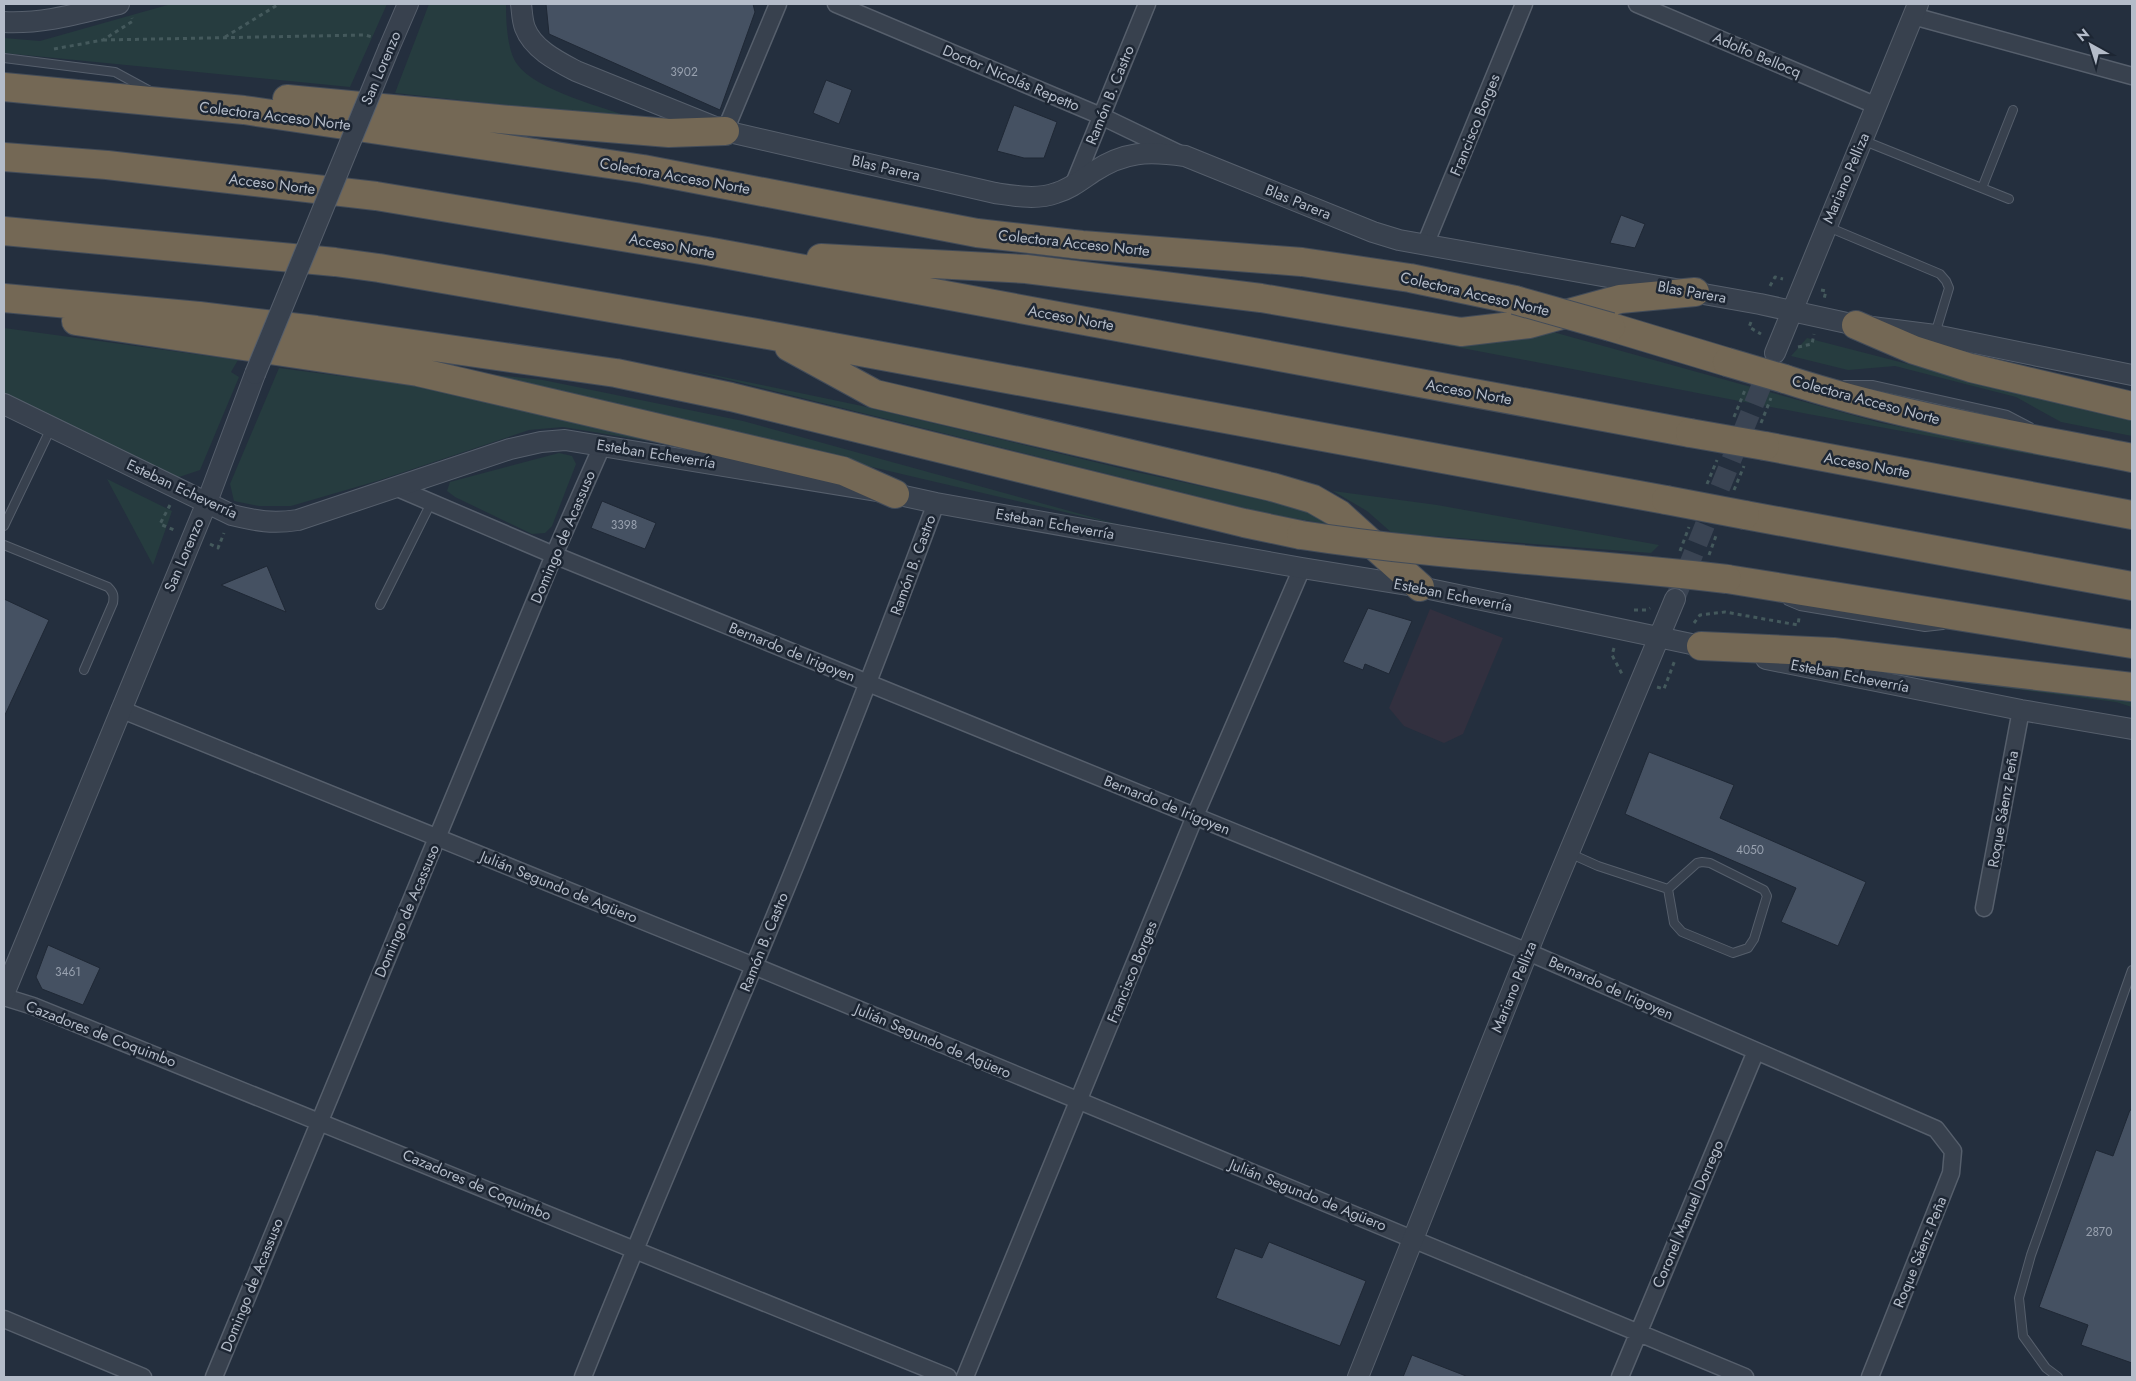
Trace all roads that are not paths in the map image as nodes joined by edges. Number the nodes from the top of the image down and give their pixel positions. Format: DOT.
graph roads {
  1 [pos="408,4"];
  2 [pos="521,4"];
  3 [pos="778,4"];
  4 [pos="836,4"];
  5 [pos="1147,4"];
  6 [pos="1524,4"];
  7 [pos="1636,4"];
  8 [pos="125,8"];
  9 [pos="1915,10"];
  10 [pos="57,12"];
  11 [pos="4,22"];
  12 [pos="4,58"];
  13 [pos="2132,76"];
  14 [pos="4,87"];
  15 [pos="174,104"];
  16 [pos="1877,106"];
  17 [pos="2013,110"];
  18 [pos="1102,116"];
  19 [pos="724,131"];
  20 [pos="4,140"];
  21 [pos="1862,140"];
  22 [pos="1185,156"];
  23 [pos="4,158"];
  24 [pos="107,165"];
  25 [pos="1073,186"];
  26 [pos="1982,188"];
  27 [pos="2009,199"];
  28 [pos="1827,226"];
  29 [pos="4,231"];
  30 [pos="1425,245"];
  31 [pos="707,251"];
  32 [pos="1695,292"];
  33 [pos="4,298"];
  34 [pos="4,306"];
  35 [pos="1792,310"];
  36 [pos="1856,325"];
  37 [pos="1935,335"];
  38 [pos="768,336"];
  39 [pos="1775,353"];
  40 [pos="2132,375"];
  41 [pos="4,404"];
  42 [pos="2132,406"];
  43 [pos="51,428"];
  44 [pos="602,446"];
  45 [pos="2132,458"];
  46 [pos="395,487"];
  47 [pos="895,494"];
  48 [pos="207,502"];
  49 [pos="431,503"];
  50 [pos="936,503"];
  51 [pos="2132,515"];
  52 [pos="4,526"];
  53 [pos="4,545"];
  54 [pos="554,555"];
  55 [pos="1302,568"];
  56 [pos="1731,579"];
  57 [pos="2132,586"];
  58 [pos="1420,587"];
  59 [pos="1776,596"];
  60 [pos="1675,599"];
  61 [pos="1784,599"];
  62 [pos="380,604"];
  63 [pos="1996,621"];
  64 [pos="1659,637"];
  65 [pos="2132,644"];
  66 [pos="1701,646"];
  67 [pos="84,670"];
  68 [pos="868,684"];
  69 [pos="2132,687"];
  70 [pos="120,709"];
  71 [pos="2021,710"];
  72 [pos="2132,729"];
  73 [pos="1195,816"];
  74 [pos="437,838"];
  75 [pos="1569,853"];
  76 [pos="1668,889"];
  77 [pos="1984,908"];
  78 [pos="1528,952"];
  79 [pos="754,966"];
  80 [pos="2132,970"];
  81 [pos="4,996"];
  82 [pos="1756,1052"];
  83 [pos="1078,1102"];
  84 [pos="319,1120"];
  85 [pos="1936,1129"];
  86 [pos="1414,1239"];
  87 [pos="633,1251"];
  88 [pos="4,1319"];
  89 [pos="1639,1333"];
  90 [pos="143,1377"];
  91 [pos="214,1377"];
  92 [pos="583,1377"];
  93 [pos="948,1377"];
  94 [pos="966,1377"];
  95 [pos="1358,1377"];
  96 [pos="1620,1377"];
  97 [pos="1745,1377"];
  98 [pos="1870,1377"];
  99 [pos="2058,1377"];
  1 -- 48 [label="street, San Lorenzo, bridge"];
  2 -- 19 [label="street, Blas Parera"];
  3 -- 19 [label="street"];
  4 -- 18 [label="street, Doctor Nicolás Repetto"];
  5 -- 18 [label="street, Ramón B. Castro"];
  6 -- 30 [label="street, Francisco Borges"];
  7 -- 16 [label="street, Adolfo Bellocq"];
  8 -- 10 [label="street"];
  9 -- 13 [label="street"];
  9 -- 16 [label="street, Mariano Pelliza"];
  10 -- 11 [label="street"];
  12 -- 15 [label="lane"];
  14 -- 15 [label="highway, Colectora Acceso Norte"];
  15 -- 19 [label="highway"];
  15 -- 45 [label="highway, Colectora Acceso Norte, bridge"];
  16 -- 21 [label="street, Mariano Pelliza"];
  17 -- 26 [label="lane"];
  18 -- 22 [label="street, Doctor Nicolás Repetto"];
  18 -- 25 [label="street, Ramón B. Castro"];
  19 -- 25 [label="street, Blas Parera"];
  20 -- 24 [label="highway"];
  21 -- 26 [label="lane"];
  21 -- 28 [label="street, Mariano Pelliza"];
  22 -- 25 [label="street, Blas Parera"];
  22 -- 30 [label="street, Blas Parera"];
  23 -- 24 [label="highway, Acceso Norte"];
  24 -- 31 [label="highway, Acceso Norte"];
  26 -- 27 [label="lane"];
  28 -- 35 [label="street, Mariano Pelliza"];
  28 -- 37 [label="lane"];
  29 -- 38 [label="highway"];
  30 -- 32 [label="street, Blas Parera"];
  31 -- 32 [label="highway"];
  31 -- 51 [label="highway, Acceso Norte, bridge"];
  32 -- 35 [label="street, Blas Parera"];
  33 -- 56 [label="highway, bridge"];
  34 -- 47 [label="highway"];
  35 -- 36 [label="street, Blas Parera"];
  35 -- 39 [label="street, Mariano Pelliza"];
  36 -- 37 [label="street, Blas Parera"];
  36 -- 42 [label="highway"];
  37 -- 40 [label="street, Blas Parera"];
  38 -- 57 [label="highway, bridge"];
  38 -- 58 [label="highway"];
  41 -- 43 [label="street, Esteban Echeverría"];
  43 -- 48 [label="street, Esteban Echeverría"];
  43 -- 52 [label="lane"];
  44 -- 46 [label="street, Esteban Echeverría"];
  44 -- 47 [label="street, Esteban Echeverría"];
  44 -- 54 [label="street, Domingo de Acassuso"];
  46 -- 48 [label="street, Esteban Echeverría"];
  46 -- 49 [label="street, Bernardo de Irigoyen"];
  47 -- 50 [label="street, Esteban Echeverría"];
  48 -- 70 [label="street, San Lorenzo"];
  49 -- 54 [label="street, Bernardo de Irigoyen"];
  49 -- 62 [label="lane"];
  50 -- 55 [label="street, Esteban Echeverría"];
  50 -- 68 [label="street, Ramón B. Castro"];
  53 -- 67 [label="lane"];
  54 -- 68 [label="street, Bernardo de Irigoyen"];
  54 -- 74 [label="street, Domingo de Acassuso"];
  55 -- 58 [label="street, Esteban Echeverría"];
  55 -- 73 [label="street, Francisco Borges"];
  56 -- 59 [label="lane"];
  56 -- 63 [label="highway"];
  58 -- 64 [label="street, Esteban Echeverría"];
  60 -- 64 [label="street, Mariano Pelliza"];
  61 -- 63 [label="lane"];
  63 -- 65 [label="highway"];
  64 -- 66 [label="street, Esteban Echeverría"];
  64 -- 75 [label="street, Mariano Pelliza"];
  66 -- 69 [label="highway"];
  66 -- 71 [label="street, Esteban Echeverría"];
  68 -- 73 [label="street, Bernardo de Irigoyen"];
  68 -- 79 [label="street, Ramón B. Castro"];
  70 -- 74 [label="street, Julián Segundo de Agüero"];
  70 -- 81 [label="street, San Lorenzo"];
  71 -- 72 [label="street, Esteban Echeverría"];
  71 -- 77 [label="street, Roque Sáenz Peña"];
  73 -- 78 [label="street, Bernardo de Irigoyen"];
  73 -- 83 [label="street, Francisco Borges"];
  74 -- 79 [label="street, Julián Segundo de Agüero"];
  74 -- 84 [label="street, Domingo de Acassuso"];
  75 -- 76 [label="lane"];
  75 -- 78 [label="street, Mariano Pelliza"];
  76 -- 76 [label="lane"];
  78 -- 82 [label="street, Bernardo de Irigoyen"];
  78 -- 86 [label="street, Mariano Pelliza"];
  79 -- 83 [label="street, Julián Segundo de Agüero"];
  79 -- 87 [label="street, Ramón B. Castro"];
  80 -- 99 [label="lane"];
  81 -- 84 [label="street, Cazadores de Coquimbo"];
  82 -- 85 [label="street, Bernardo de Irigoyen"];
  82 -- 89 [label="street, Coronel Manuel Dorrego"];
  83 -- 86 [label="street, Julián Segundo de Agüero"];
  83 -- 94 [label="street, Francisco Borges"];
  84 -- 87 [label="street, Cazadores de Coquimbo"];
  84 -- 91 [label="street, Domingo de Acassuso"];
  85 -- 98 [label="street, Roque Sáenz Peña"];
  86 -- 89 [label="street, Julián Segundo de Agüero"];
  86 -- 95 [label="street, Mariano Pelliza"];
  87 -- 92 [label="street, Ramón B. Castro"];
  87 -- 93 [label="street, Cazadores de Coquimbo"];
  88 -- 90 [label="street"];
  89 -- 96 [label="street, Coronel Manuel Dorrego"];
  89 -- 97 [label="street, Julián Segundo de Agüero"];
}
